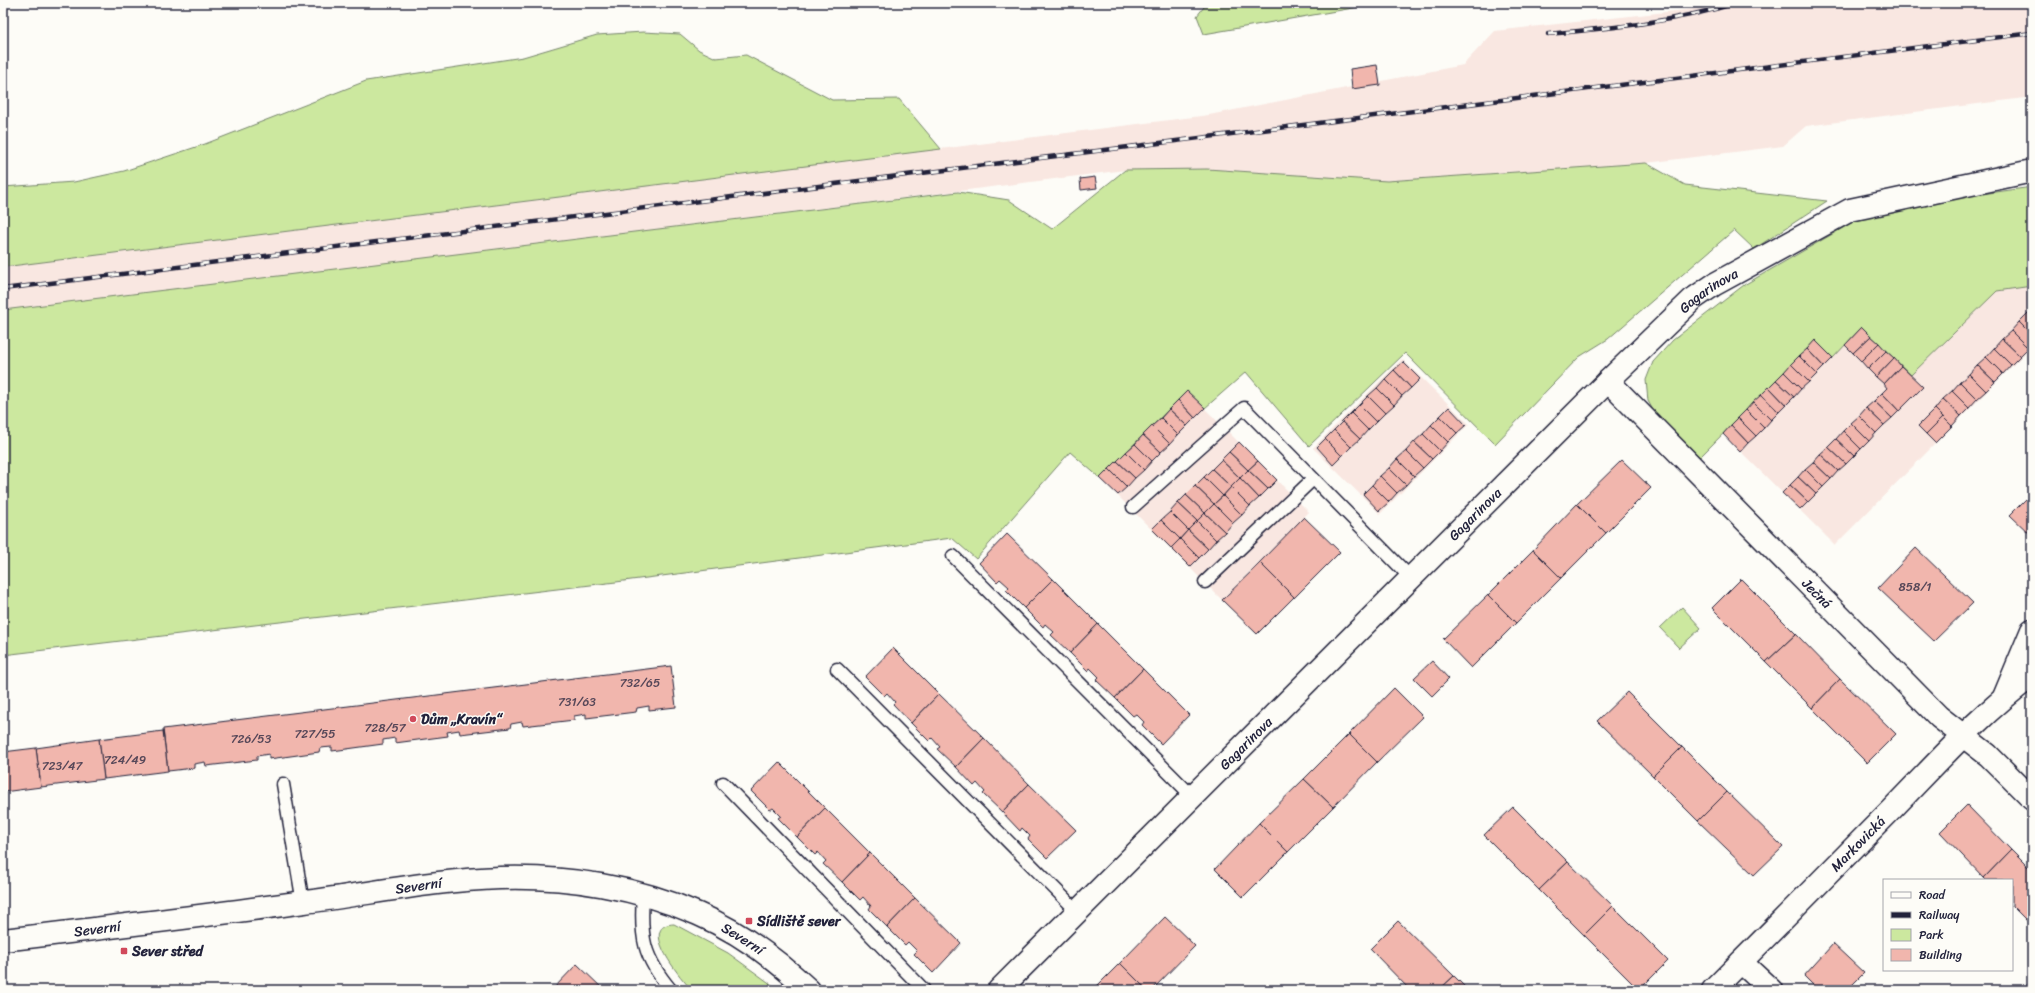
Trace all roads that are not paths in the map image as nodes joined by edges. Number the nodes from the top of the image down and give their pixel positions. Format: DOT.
graph roads {
  1 [pos="2032,171"];
  2 [pos="1608,381"];
  3 [pos="1313,479"];
  4 [pos="1133,507"];
  5 [pos="953,556"];
  6 [pos="1411,578"];
  7 [pos="1205,582"];
  8 [pos="2032,630"];
  9 [pos="837,669"];
  10 [pos="2032,676"];
  11 [pos="2004,697"];
  12 [pos="1963,734"];
  13 [pos="283,784"];
  14 [pos="722,784"];
  15 [pos="1193,797"];
  16 [pos="2032,799"];
  17 [pos="643,895"];
  18 [pos="303,903"];
  19 [pos="1078,912"];
  20 [pos="3,940"];
  21 [pos="1741,962"];
  22 [pos="671,990"];
  23 [pos="808,990"];
  24 [pos="924,990"];
  25 [pos="999,990"];
  26 [pos="1713,990"];
  27 [pos="1770,990"];
  1 -- 2 [label="street, Gagarinova"];
  2 -- 6 [label="street, Gagarinova"];
  2 -- 12 [label="street, Ječná"];
  3 -- 4 [label="lane"];
  3 -- 6 [label="lane"];
  3 -- 7 [label="lane"];
  5 -- 15 [label="lane"];
  6 -- 15 [label="street, Gagarinova"];
  8 -- 11 [label="street, Markovická"];
  9 -- 19 [label="lane"];
  10 -- 11 [label="street, Markovická"];
  11 -- 12 [label="street, Markovická"];
  12 -- 16 [label="street, Ječná"];
  12 -- 21 [label="street, Markovická"];
  13 -- 18 [label="lane"];
  14 -- 24 [label="lane"];
  15 -- 19 [label="street, Gagarinova"];
  17 -- 18 [label="street, Severní"];
  17 -- 22 [label="lane"];
  17 -- 23 [label="street, Severní"];
  18 -- 20 [label="street, Severní"];
  19 -- 25 [label="street, Gagarinova"];
  21 -- 26 [label="street, Markovická"];
  21 -- 27 [label="street"];
}
